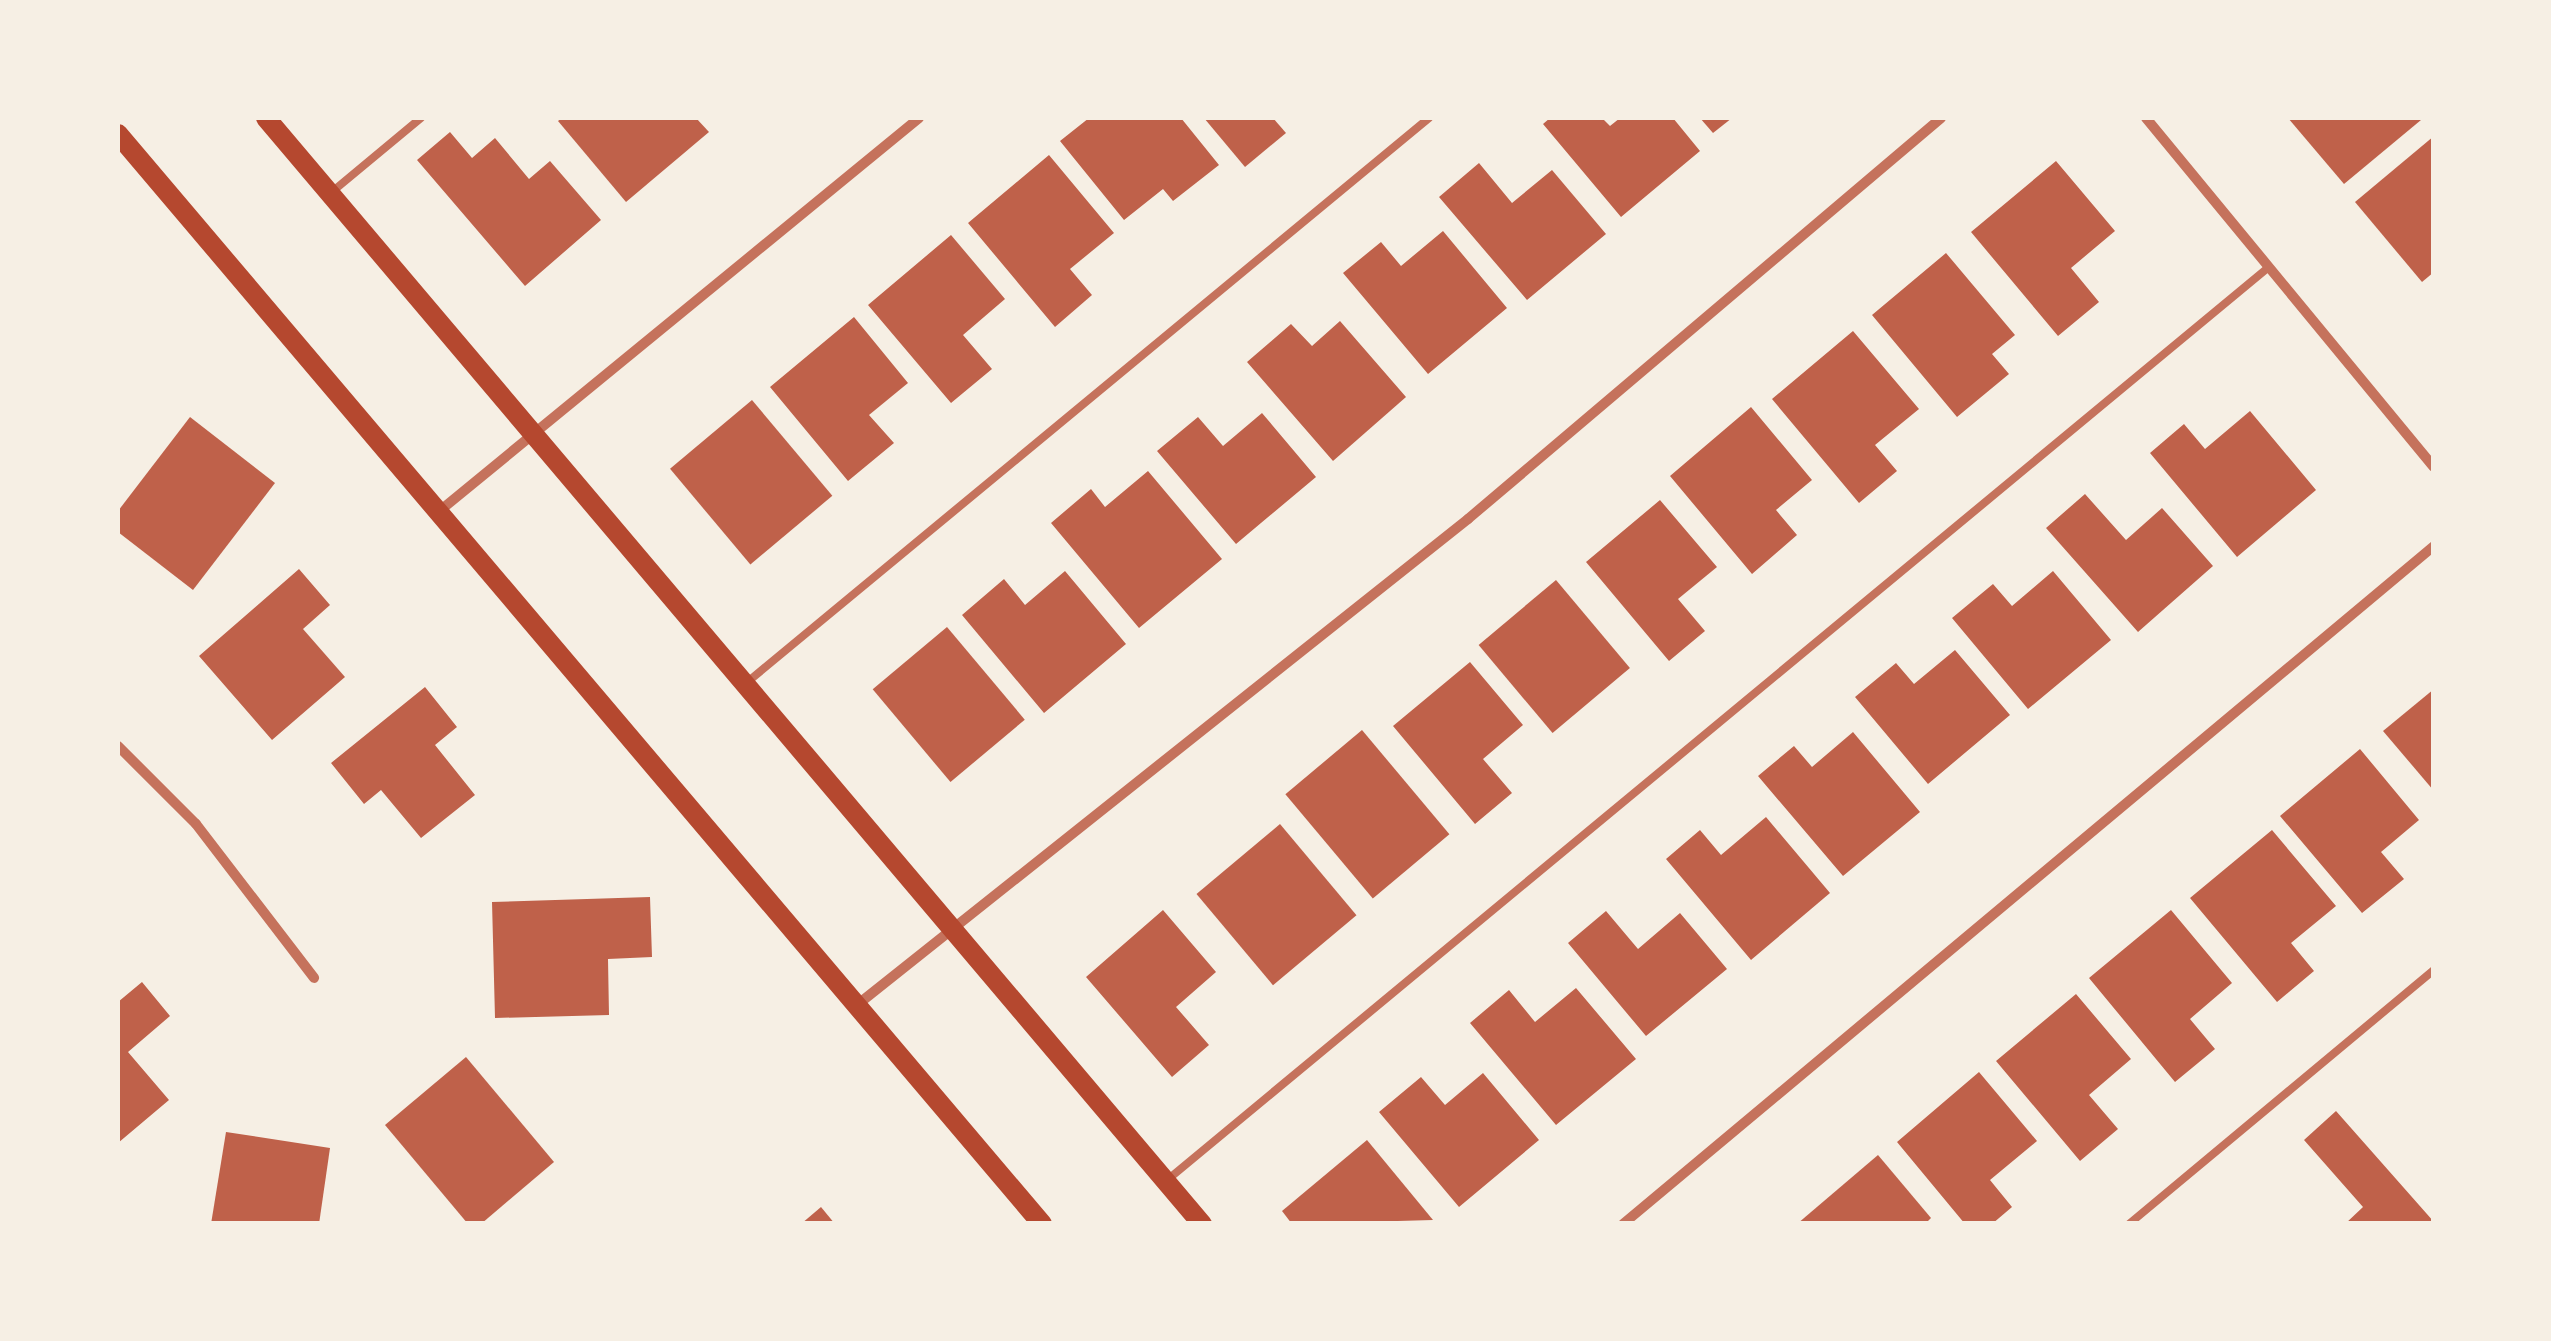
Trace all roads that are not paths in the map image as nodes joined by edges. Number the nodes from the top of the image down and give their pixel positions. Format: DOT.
graph roads {
  1 [pos="266,118"];
  2 [pos="421,118"];
  3 [pos="919,118"];
  4 [pos="1429,118"];
  5 [pos="1940,118"];
  6 [pos="2146,118"];
  7 [pos="118,134"];
  8 [pos="329,194"];
  9 [pos="2269,267"];
  10 [pos="531,436"];
  11 [pos="2434,467"];
  12 [pos="437,513"];
  13 [pos="2434,546"];
  14 [pos="742,686"];
  15 [pos="118,746"];
  16 [pos="951,928"];
  17 [pos="2434,970"];
  18 [pos="314,978"];
  19 [pos="857,1005"];
  20 [pos="1166,1181"];
  21 [pos="1042,1224"];
  22 [pos="1202,1224"];
  23 [pos="1623,1224"];
  24 [pos="2129,1224"];
  1 -- 8 [label="main road"];
  2 -- 8 [label="lane"];
  3 -- 10 [label="street"];
  4 -- 14 [label="lane"];
  5 -- 16 [label="street"];
  6 -- 9 [label="street"];
  7 -- 12 [label="main road"];
  8 -- 10 [label="main road"];
  9 -- 11 [label="street"];
  9 -- 20 [label="lane"];
  10 -- 12 [label="street"];
  10 -- 14 [label="main road"];
  12 -- 19 [label="main road"];
  13 -- 23 [label="street"];
  14 -- 16 [label="main road"];
  15 -- 18 [label="street"];
  16 -- 19 [label="street"];
  16 -- 20 [label="main road"];
  17 -- 24 [label="lane"];
  19 -- 21 [label="main road"];
  20 -- 22 [label="main road"];
}
